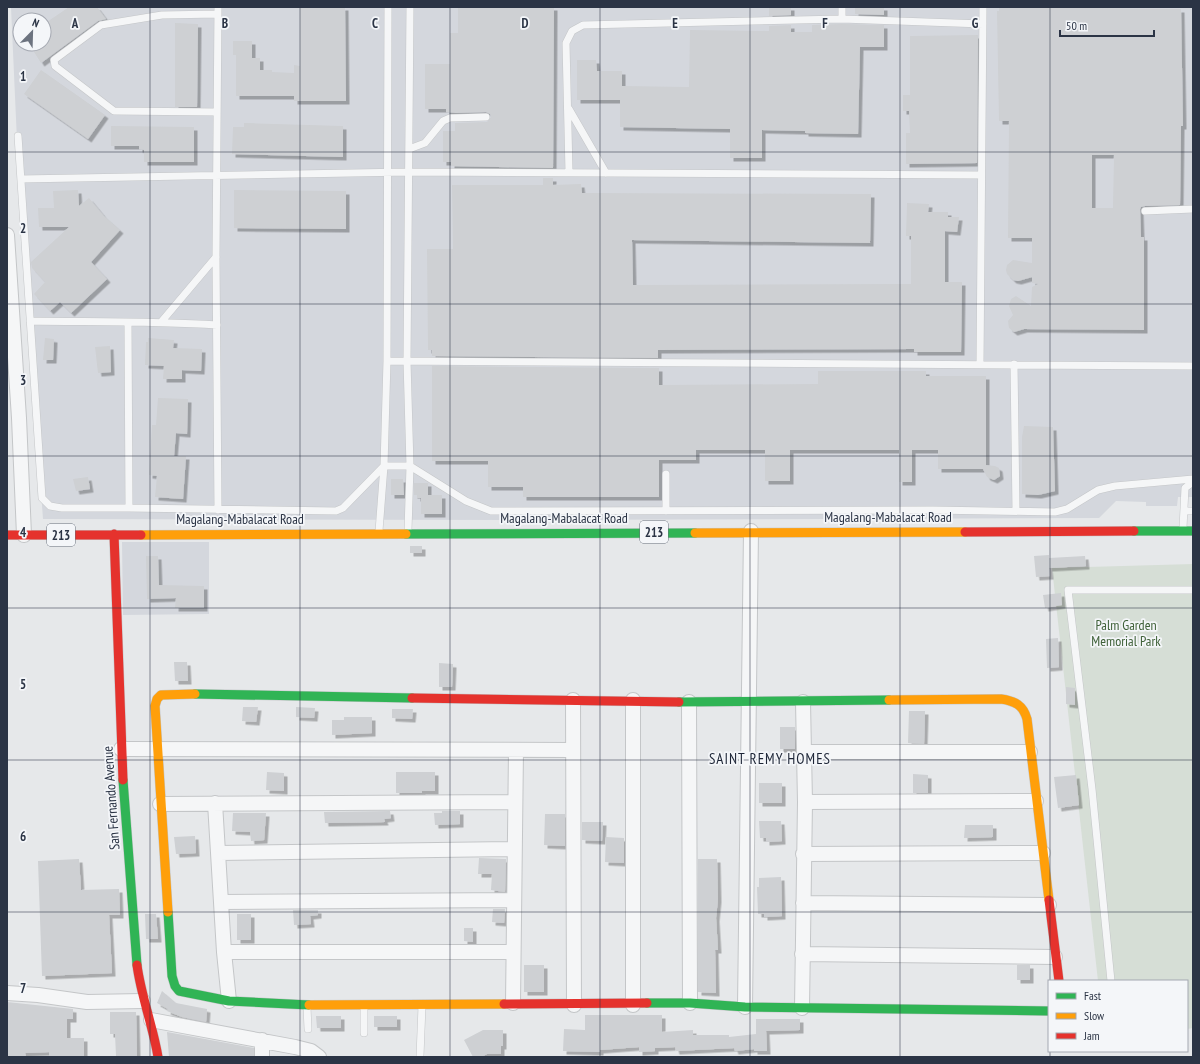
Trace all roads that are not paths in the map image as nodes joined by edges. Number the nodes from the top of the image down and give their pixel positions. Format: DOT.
graph roads {
  1 [pos="388,7"];
  2 [pos="410,7"];
  3 [pos="842,7"];
  4 [pos="983,7"];
  5 [pos="218,10"];
  6 [pos="842,19"];
  7 [pos="983,24"];
  8 [pos="568,107"];
  9 [pos="217,112"];
  10 [pos="486,117"];
  11 [pos="18,136"];
  12 [pos="409,149"];
  13 [pos="387,172"];
  14 [pos="408,172"];
  15 [pos="569,172"];
  16 [pos="606,172"];
  17 [pos="981,175"];
  18 [pos="218,176"];
  19 [pos="21,179"];
  20 [pos="1193,209"];
  21 [pos="1145,211"];
  22 [pos="7,235"];
  23 [pos="216,257"];
  24 [pos="30,321"];
  25 [pos="162,321"];
  26 [pos="128,323"];
  27 [pos="217,325"];
  28 [pos="387,361"];
  29 [pos="407,361"];
  30 [pos="980,364"];
  31 [pos="1014,364"];
  32 [pos="1193,366"];
  33 [pos="384,466"];
  34 [pos="410,466"];
  35 [pos="666,474"];
  36 [pos="1193,479"];
  37 [pos="1193,482"];
  38 [pos="129,508"];
  39 [pos="218,510"];
  40 [pos="1016,510"];
  41 [pos="1184,511"];
  42 [pos="1193,511"];
  43 [pos="666,512"];
  44 [pos="1183,530"];
  45 [pos="751,531"];
  46 [pos="1193,531"];
  47 [pos="379,533"];
  48 [pos="408,533"];
  49 [pos="114,534"];
  50 [pos="7,535"];
  51 [pos="24,536"];
  52 [pos="1193,590"];
  53 [pos="573,700"];
  54 [pos="633,700"];
  55 [pos="750,701"];
  56 [pos="689,702"];
  57 [pos="802,702"];
  58 [pos="157,748"];
  59 [pos="121,749"];
  60 [pos="516,750"];
  61 [pos="573,750"];
  62 [pos="805,752"];
  63 [pos="1030,752"];
  64 [pos="1036,801"];
  65 [pos="514,802"];
  66 [pos="805,802"];
  67 [pos="215,803"];
  68 [pos="160,804"];
  69 [pos="514,848"];
  70 [pos="218,853"];
  71 [pos="1043,853"];
  72 [pos="804,854"];
  73 [pos="514,900"];
  74 [pos="222,902"];
  75 [pos="803,903"];
  76 [pos="1049,905"];
  77 [pos="224,952"];
  78 [pos="513,952"];
  79 [pos="802,954"];
  80 [pos="1055,957"];
  81 [pos="1059,980"];
  82 [pos="1111,980"];
  83 [pos="7,993"];
  84 [pos="143,1001"];
  85 [pos="229,1001"];
  86 [pos="690,1003"];
  87 [pos="513,1004"];
  88 [pos="308,1005"];
  89 [pos="422,1005"];
  90 [pos="574,1005"];
  91 [pos="633,1005"];
  92 [pos="364,1006"];
  93 [pos="746,1007"];
  94 [pos="802,1008"];
  95 [pos="1048,1011"];
  96 [pos="151,1020"];
  97 [pos="308,1029"];
  98 [pos="364,1033"];
  99 [pos="262,1040"];
  100 [pos="420,1056"];
  101 [pos="158,1057"];
  102 [pos="262,1057"];
  103 [pos="319,1057"];
  1 -- 13 [label="lane"];
  2 -- 12 [label="lane"];
  3 -- 6 [label="lane"];
  4 -- 7 [label="lane"];
  5 -- 9 [label="lane"];
  5 -- 9 [label="lane"];
  6 -- 7 [label="lane"];
  6 -- 8 [label="lane"];
  7 -- 17 [label="lane"];
  8 -- 15 [label="lane"];
  8 -- 16 [label="lane"];
  9 -- 18 [label="lane"];
  10 -- 12 [label="lane"];
  11 -- 19 [label="lane"];
  12 -- 14 [label="lane"];
  13 -- 14 [label="lane"];
  13 -- 18 [label="lane"];
  13 -- 28 [label="lane"];
  14 -- 15 [label="lane"];
  14 -- 29 [label="lane"];
  15 -- 16 [label="lane"];
  16 -- 17 [label="lane"];
  17 -- 30 [label="lane"];
  18 -- 19 [label="lane"];
  18 -- 23 [label="lane"];
  19 -- 24 [label="lane"];
  20 -- 21 [label="lane"];
  22 -- 51 [label="street"];
  23 -- 25 [label="lane"];
  23 -- 27 [label="lane"];
  24 -- 26 [label="lane"];
  24 -- 38 [label="lane"];
  25 -- 26 [label="lane"];
  25 -- 27 [label="lane"];
  26 -- 38 [label="lane"];
  27 -- 39 [label="lane"];
  28 -- 29 [label="lane"];
  28 -- 33 [label="lane"];
  29 -- 30 [label="lane"];
  29 -- 34 [label="lane"];
  30 -- 31 [label="lane"];
  31 -- 32 [label="lane"];
  31 -- 40 [label="lane"];
  33 -- 34 [label="lane"];
  33 -- 39 [label="lane"];
  33 -- 47 [label="lane"];
  34 -- 43 [label="lane"];
  34 -- 48 [label="lane"];
  35 -- 43 [label="lane"];
  36 -- 40 [label="lane"];
  37 -- 41 [label="lane"];
  38 -- 39 [label="lane"];
  40 -- 43 [label="lane"];
  41 -- 42 [label="lane"];
  41 -- 44 [label="lane"];
  44 -- 45 [label="street, Magalang-Mabalacat Road / 213"];
  44 -- 46 [label="street, Magalang-Mabalacat Road / 213"];
  45 -- 48 [label="street, Magalang-Mabalacat Road / 213"];
  45 -- 55 [label="street"];
  47 -- 48 [label="street, Magalang-Mabalacat Road / 213"];
  47 -- 49 [label="street, Magalang-Mabalacat Road / 213"];
  49 -- 51 [label="street, Magalang-Mabalacat Road / 213"];
  49 -- 59 [label="street, San Fernando Avenue"];
  50 -- 51 [label="street, Magalang-Mabalacat Road / 213"];
  52 -- 82 [label="lane"];
  53 -- 54 [label="street"];
  53 -- 58 [label="street"];
  53 -- 61 [label="street"];
  54 -- 56 [label="street"];
  54 -- 91 [label="street"];
  55 -- 56 [label="street"];
  55 -- 57 [label="street"];
  55 -- 93 [label="street"];
  56 -- 86 [label="street"];
  57 -- 62 [label="street"];
  57 -- 63 [label="street"];
  58 -- 59 [label="street"];
  58 -- 60 [label="street"];
  58 -- 68 [label="street"];
  59 -- 84 [label="street, San Fernando Avenue"];
  60 -- 61 [label="street"];
  60 -- 65 [label="street"];
  61 -- 90 [label="street"];
  62 -- 63 [label="street"];
  62 -- 66 [label="street"];
  63 -- 64 [label="street"];
  64 -- 66 [label="street"];
  64 -- 71 [label="street"];
  65 -- 67 [label="street"];
  65 -- 69 [label="street"];
  66 -- 72 [label="street"];
  67 -- 68 [label="street"];
  67 -- 70 [label="street"];
  68 -- 85 [label="street"];
  69 -- 70 [label="street"];
  69 -- 73 [label="street"];
  70 -- 74 [label="street"];
  71 -- 72 [label="street"];
  71 -- 76 [label="street"];
  72 -- 75 [label="street"];
  73 -- 74 [label="street"];
  73 -- 78 [label="street"];
  74 -- 77 [label="street"];
  75 -- 76 [label="street"];
  75 -- 79 [label="street"];
  76 -- 80 [label="street"];
  77 -- 78 [label="street"];
  77 -- 85 [label="street"];
  78 -- 87 [label="street"];
  79 -- 80 [label="street"];
  79 -- 94 [label="street"];
  80 -- 81 [label="street"];
  83 -- 84 [label="street"];
  84 -- 96 [label="street, San Fernando Avenue"];
  85 -- 88 [label="street"];
  86 -- 91 [label="street"];
  86 -- 93 [label="street"];
  87 -- 89 [label="street"];
  87 -- 90 [label="street"];
  88 -- 92 [label="street"];
  88 -- 97 [label="lane"];
  89 -- 92 [label="street"];
  89 -- 100 [label="lane"];
  90 -- 91 [label="street"];
  92 -- 98 [label="lane"];
  93 -- 94 [label="street"];
  94 -- 95 [label="street"];
  96 -- 99 [label="street"];
  96 -- 101 [label="street, San Fernando Avenue"];
  99 -- 102 [label="street"];
  99 -- 103 [label="street"];
}
